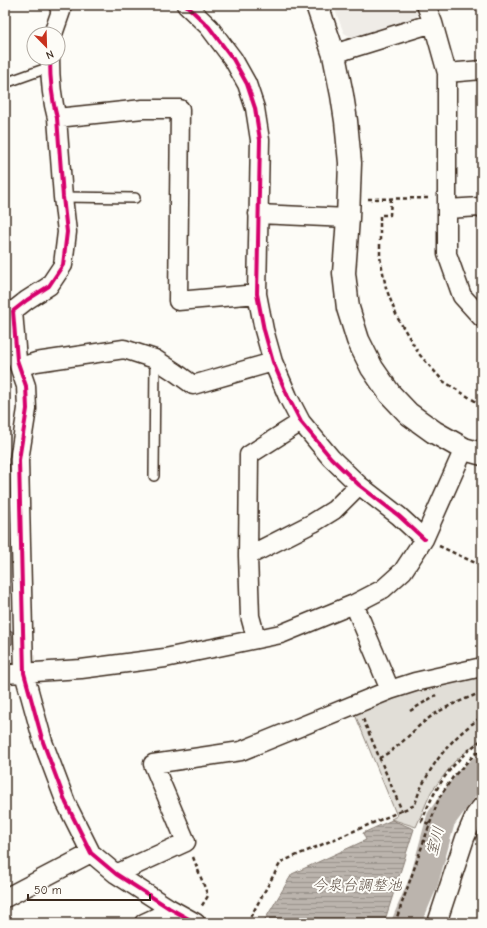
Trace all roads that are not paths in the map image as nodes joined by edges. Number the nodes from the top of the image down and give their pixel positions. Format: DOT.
graph roads {
  1 [pos="186,5"];
  2 [pos="318,5"];
  3 [pos="426,5"];
  4 [pos="64,7"];
  5 [pos="433,23"];
  6 [pos="56,26"];
  7 [pos="334,55"];
  8 [pos="43,66"];
  9 [pos="50,66"];
  10 [pos="482,70"];
  11 [pos="447,73"];
  12 [pos="5,83"];
  13 [pos="58,118"];
  14 [pos="64,197"];
  15 [pos="135,198"];
  16 [pos="447,209"];
  17 [pos="482,209"];
  18 [pos="258,214"];
  19 [pos="348,218"];
  20 [pos="257,294"];
  21 [pos="482,318"];
  22 [pos="9,323"];
  23 [pos="155,359"];
  24 [pos="272,362"];
  25 [pos="14,363"];
  26 [pos="301,422"];
  27 [pos="473,452"];
  28 [pos="154,476"];
  29 [pos="359,485"];
  30 [pos="424,538"];
  31 [pos="248,556"];
  32 [pos="354,604"];
  33 [pos="256,638"];
  34 [pos="482,667"];
  35 [pos="24,673"];
  36 [pos="5,674"];
  37 [pos="390,690"];
  38 [pos="482,806"];
  39 [pos="91,853"];
  40 [pos="116,874"];
  41 [pos="5,898"];
  42 [pos="169,908"];
  43 [pos="144,923"];
  44 [pos="196,923"];
  45 [pos="437,923"];
  1 -- 18 [label="street"];
  2 -- 7 [label="street"];
  3 -- 5 [label="street"];
  4 -- 6 [label="street"];
  5 -- 7 [label="street"];
  5 -- 11 [label="street"];
  7 -- 19 [label="street"];
  8 -- 12 [label="lane"];
  9 -- 13 [label="street"];
  10 -- 11 [label="street"];
  11 -- 16 [label="street"];
  13 -- 14 [label="street"];
  13 -- 20 [label="street"];
  14 -- 15 [label="lane"];
  14 -- 22 [label="street"];
  16 -- 17 [label="street"];
  16 -- 21 [label="street"];
  18 -- 19 [label="street"];
  18 -- 20 [label="street"];
  19 -- 27 [label="street"];
  20 -- 24 [label="street"];
  22 -- 25 [label="street"];
  23 -- 24 [label="street"];
  23 -- 25 [label="street"];
  23 -- 28 [label="lane"];
  24 -- 26 [label="street"];
  25 -- 35 [label="street"];
  26 -- 29 [label="street"];
  26 -- 31 [label="street"];
  27 -- 30 [label="street"];
  29 -- 30 [label="street"];
  29 -- 31 [label="street"];
  30 -- 32 [label="street"];
  31 -- 33 [label="street"];
  32 -- 33 [label="street"];
  32 -- 37 [label="street"];
  33 -- 35 [label="street"];
  34 -- 37 [label="street"];
  35 -- 36 [label="street"];
  35 -- 39 [label="street"];
  37 -- 40 [label="street"];
  38 -- 45 [label="street"];
  39 -- 40 [label="street"];
  39 -- 41 [label="street"];
  40 -- 42 [label="street"];
  42 -- 43 [label="street"];
  42 -- 44 [label="street"];
}
